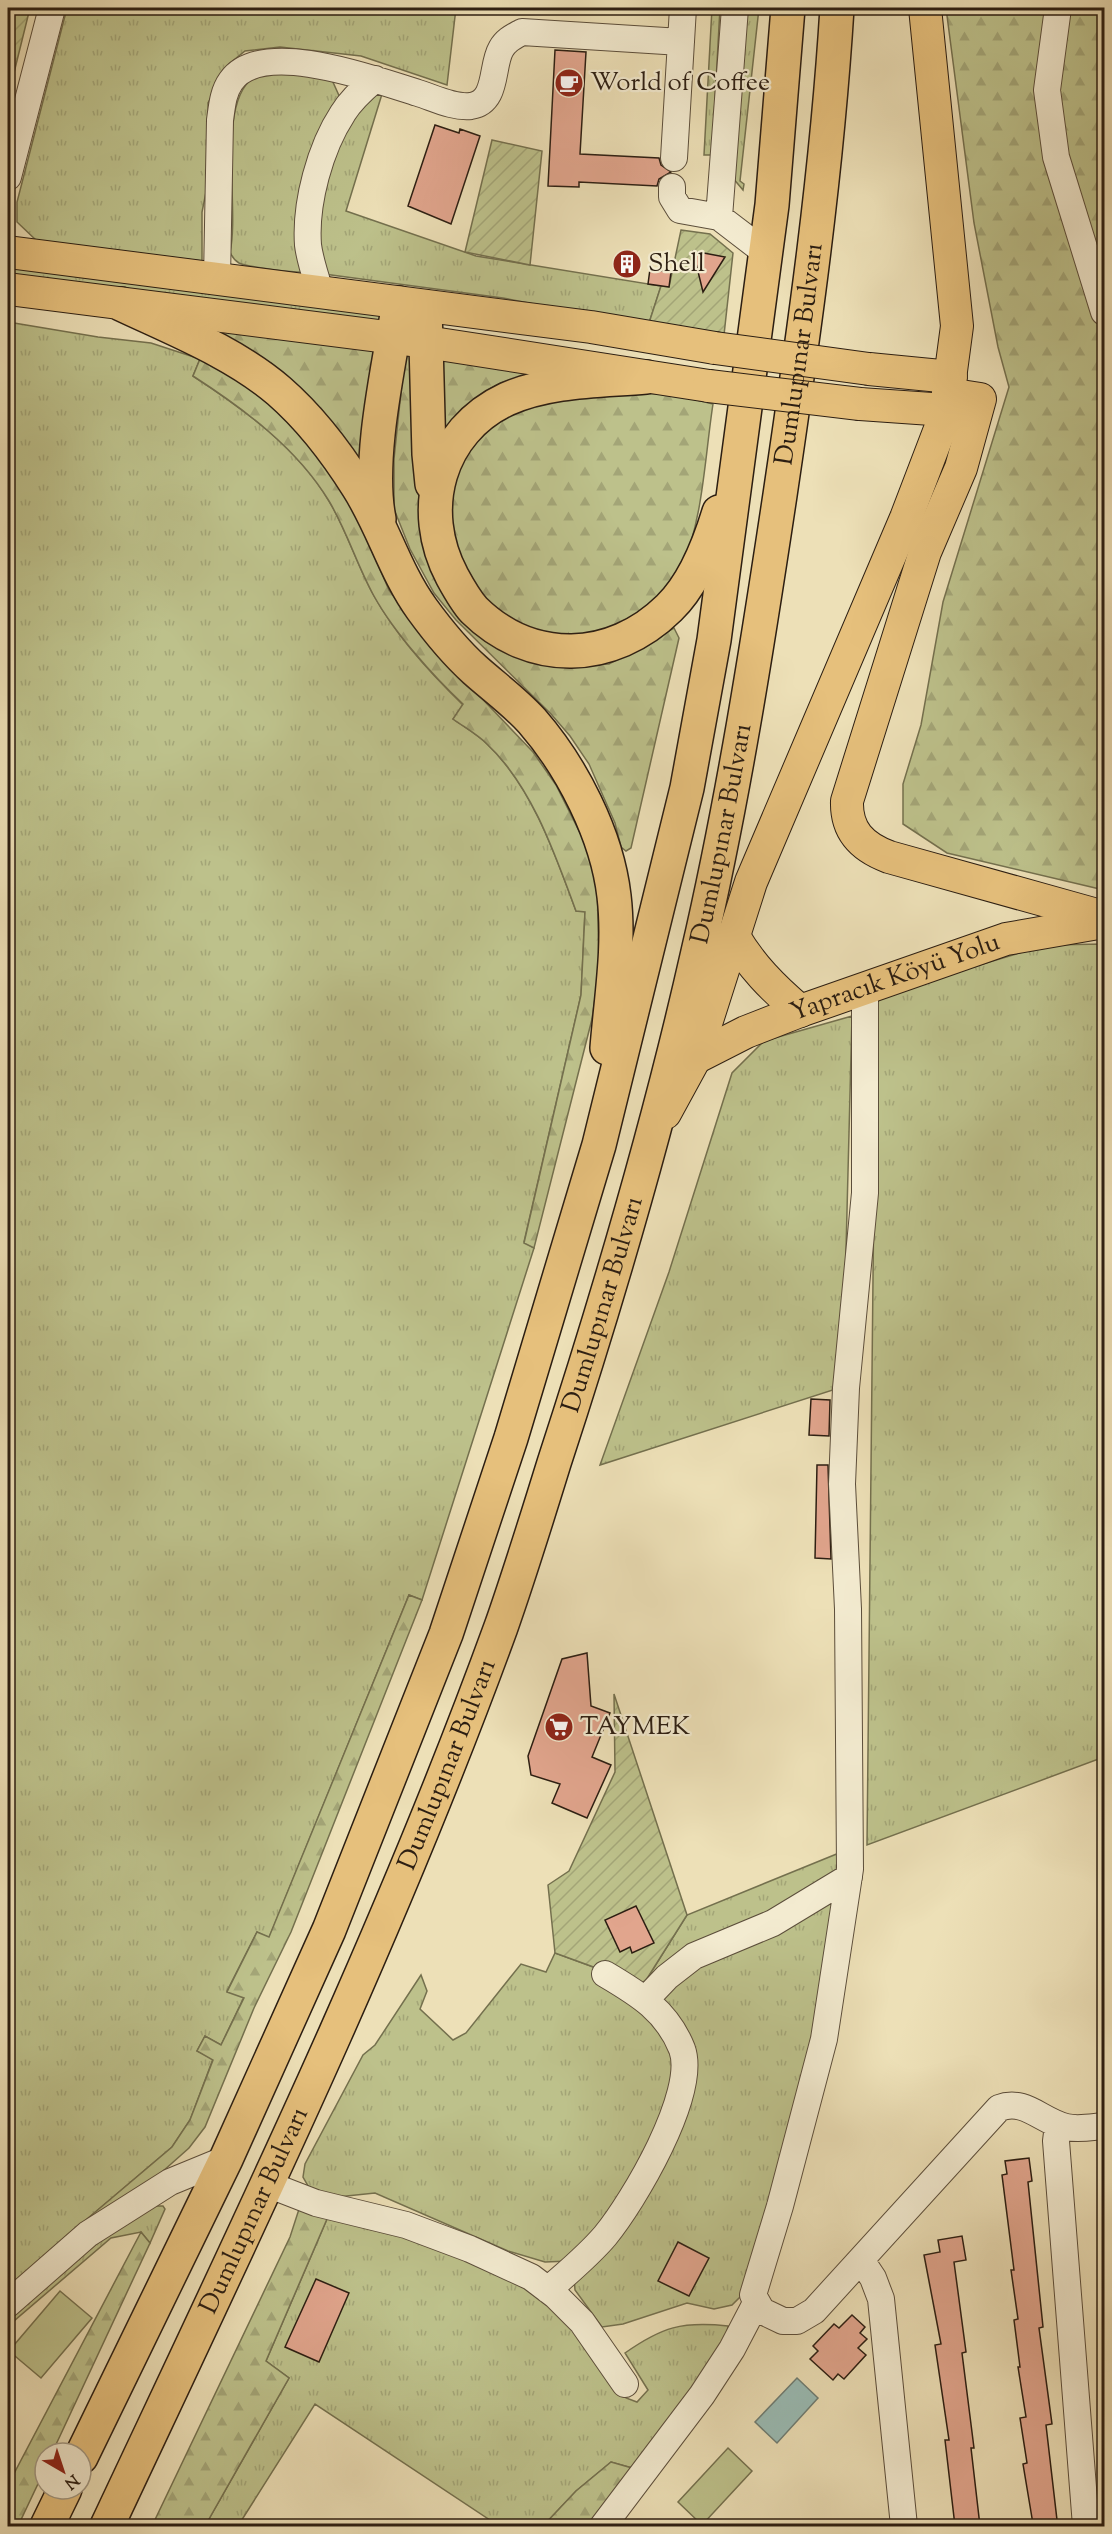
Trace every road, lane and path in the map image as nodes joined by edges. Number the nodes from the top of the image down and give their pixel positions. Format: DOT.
graph roads {
  1 [pos="52,8"];
  2 [pos="683,8"];
  3 [pos="735,8"];
  4 [pos="788,8"];
  5 [pos="837,8"];
  6 [pos="926,8"];
  7 [pos="1058,8"];
  8 [pos="681,42"];
  9 [pos="375,80"];
  10 [pos="674,158"];
  11 [pos="8,173"];
  12 [pos="672,187"];
  13 [pos="719,217"];
  14 [pos="8,252"];
  15 [pos="766,253"];
  16 [pos="217,278"];
  17 [pos="8,289"];
  18 [pos="321,294"];
  19 [pos="121,304"];
  20 [pos="412,305"];
  21 [pos="1104,312"];
  22 [pos="393,338"];
  23 [pos="426,342"];
  24 [pos="646,377"];
  25 [pos="948,394"];
  26 [pos="741,448"];
  27 [pos="434,501"];
  28 [pos="382,534"];
  29 [pos="1104,917"];
  30 [pos="1104,922"];
  31 [pos="733,935"];
  32 [pos="865,988"];
  33 [pos="800,1011"];
  34 [pos="695,1058"];
  35 [pos="652,1137"];
  36 [pos="599,1145"];
  37 [pos="849,1877"];
  38 [pos="605,1974"];
  39 [pos="646,1999"];
  40 [pos="1058,2125"];
  41 [pos="1104,2126"];
  42 [pos="226,2159"];
  43 [pos="267,2184"];
  44 [pos="861,2260"];
  45 [pos="548,2290"];
  46 [pos="756,2303"];
  47 [pos="8,2304"];
  48 [pos="625,2384"];
  49 [pos="89,2441"];
  50 [pos="59,2501"];
  51 [pos="47,2526"];
  52 [pos="107,2526"];
  53 [pos="603,2526"];
  54 [pos="904,2526"];
  55 [pos="1086,2526"];
  1 -- 11 [label="street"];
  2 -- 8 [label="street"];
  3 -- 13 [label="street"];
  4 -- 15 [label="highway, Dumlupınar Bulvarı"];
  5 -- 35 [label="highway, Dumlupınar Bulvarı"];
  6 -- 25 [label="main road"];
  7 -- 21 [label="street"];
  8 -- 9 [label="street"];
  8 -- 10 [label="street"];
  9 -- 16 [label="street"];
  9 -- 18 [label="street"];
  12 -- 13 [label="street"];
  13 -- 15 [label="street"];
  14 -- 16 [label="main road"];
  15 -- 26 [label="highway, Dumlupınar Bulvarı"];
  16 -- 18 [label="main road"];
  17 -- 19 [label="main road"];
  18 -- 20 [label="main road"];
  19 -- 22 [label="main road"];
  19 -- 28 [label="highway"];
  20 -- 22 [label="highway"];
  20 -- 23 [label="highway"];
  20 -- 25 [label="main road, bridge"];
  22 -- 23 [label="main road"];
  22 -- 28 [label="highway"];
  23 -- 24 [label="main road"];
  23 -- 27 [label="highway"];
  24 -- 25 [label="main road, bridge"];
  24 -- 27 [label="highway"];
  25 -- 29 [label="main road"];
  25 -- 31 [label="main road"];
  26 -- 27 [label="highway"];
  26 -- 36 [label="highway, Dumlupınar Bulvarı"];
  28 -- 36 [label="highway"];
  30 -- 32 [label="main road, Yapracık Köyü Yolu"];
  31 -- 33 [label="main road"];
  31 -- 34 [label="main road"];
  32 -- 33 [label="main road, Yapracık Köyü Yolu"];
  32 -- 37 [label="street"];
  33 -- 34 [label="main road, Yapracık Köyü Yolu"];
  34 -- 35 [label="main road"];
  35 -- 43 [label="highway, Dumlupınar Bulvarı"];
  36 -- 42 [label="highway, Dumlupınar Bulvarı"];
  37 -- 39 [label="street"];
  37 -- 46 [label="street"];
  38 -- 39 [label="street"];
  39 -- 45 [label="street"];
  40 -- 41 [label="street"];
  40 -- 44 [label="street"];
  40 -- 55 [label="street"];
  42 -- 47 [label="street"];
  42 -- 49 [label="highway, Dumlupınar Bulvarı"];
  43 -- 45 [label="street"];
  43 -- 52 [label="highway, Dumlupınar Bulvarı"];
  44 -- 46 [label="street"];
  44 -- 54 [label="street"];
  45 -- 48 [label="street"];
  46 -- 53 [label="street"];
  50 -- 51 [label="highway"];
}
